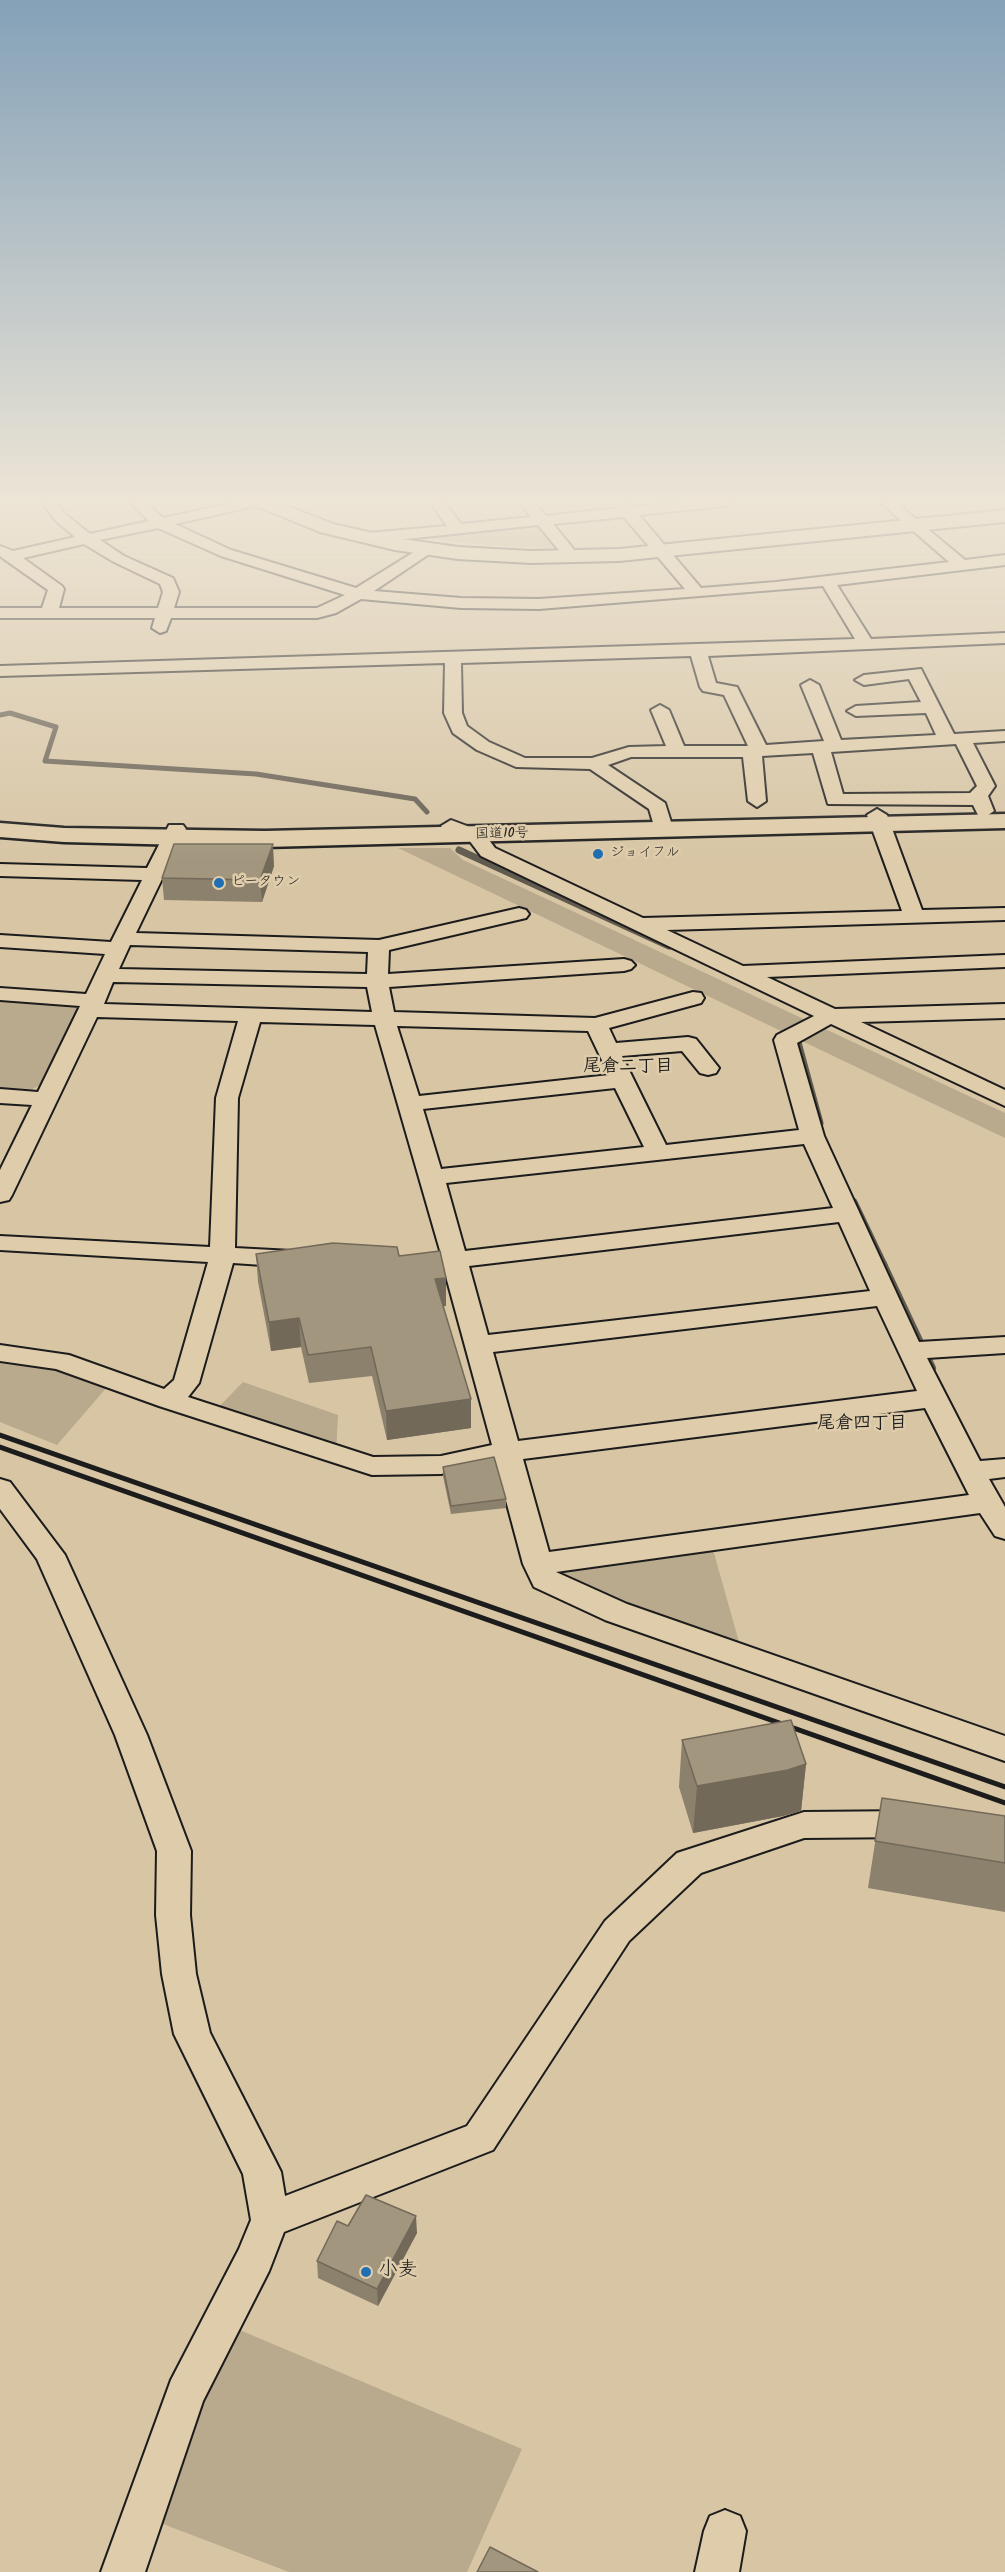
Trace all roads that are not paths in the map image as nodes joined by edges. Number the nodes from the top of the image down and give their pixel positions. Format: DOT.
graph roads {
  1 [pos="162,622"];
  2 [pos="852,622"];
  3 [pos="159,631"];
  4 [pos="1005,638"];
  5 [pos="866,644"];
  6 [pos="698,651"];
  7 [pos="453,658"];
  8 [pos="0,671"];
  9 [pos="864,680"];
  10 [pos="810,685"];
  11 [pos="932,706"];
  12 [pos="660,710"];
  13 [pos="856,711"];
  14 [pos="1005,736"];
  15 [pos="955,740"];
  16 [pos="827,746"];
  17 [pos="755,750"];
  18 [pos="677,751"];
  19 [pos="594,764"];
  20 [pos="757,801"];
  21 [pos="993,813"];
  22 [pos="0,820"];
  23 [pos="879,820"];
  24 [pos="661,822"];
  25 [pos="451,826"];
  26 [pos="0,830"];
  27 [pos="174,833"];
  28 [pos="476,836"];
  29 [pos="0,870"];
  30 [pos="153,874"];
  31 [pos="519,914"];
  32 [pos="1005,914"];
  33 [pos="915,918"];
  34 [pos="641,924"];
  35 [pos="0,941"];
  36 [pos="123,944"];
  37 [pos="379,946"];
  38 [pos="1005,961"];
  39 [pos="624,965"];
  40 [pos="736,972"];
  41 [pos="105,975"];
  42 [pos="377,981"];
  43 [pos="0,994"];
  44 [pos="693,998"];
  45 [pos="93,1006"];
  46 [pos="1005,1011"];
  47 [pos="251,1013"];
  48 [pos="831,1016"];
  49 [pos="384,1019"];
  50 [pos="596,1025"];
  51 [pos="609,1050"];
  52 [pos="708,1068"];
  53 [pos="623,1080"];
  54 [pos="0,1096"];
  55 [pos="47,1099"];
  56 [pos="1005,1099"];
  57 [pos="410,1104"];
  58 [pos="812,1136"];
  59 [pos="658,1154"];
  60 [pos="432,1177"];
  61 [pos="0,1195"];
  62 [pos="847,1214"];
  63 [pos="0,1243"];
  64 [pos="222,1256"];
  65 [pos="312,1260"];
  66 [pos="453,1260"];
  67 [pos="414,1265"];
  68 [pos="885,1297"];
  69 [pos="478,1345"];
  70 [pos="1005,1345"];
  71 [pos="910,1351"];
  72 [pos="0,1353"];
  73 [pos="934,1398"];
  74 [pos="169,1400"];
  75 [pos="509,1451"];
  76 [pos="1005,1468"];
  77 [pos="972,1471"];
  78 [pos="0,1489"];
  79 [pos="987,1502"];
  80 [pos="1005,1529"];
  81 [pos="538,1564"];
  82 [pos="1005,1749"];
  83 [pos="941,1824"];
  84 [pos="270,2220"];
  85 [pos="725,2531"];
  86 [pos="123,2572"];
  87 [pos="717,2572"];
  1 -- 3 [label="street"];
  2 -- 5 [label="street"];
  4 -- 5 [label="street"];
  5 -- 6 [label="street"];
  6 -- 7 [label="street"];
  6 -- 17 [label="street"];
  7 -- 8 [label="street"];
  7 -- 19 [label="street"];
  9 -- 11 [label="street"];
  10 -- 16 [label="street"];
  11 -- 13 [label="street"];
  11 -- 15 [label="street"];
  12 -- 18 [label="street"];
  14 -- 15 [label="street"];
  15 -- 16 [label="street"];
  15 -- 21 [label="street"];
  16 -- 17 [label="street"];
  16 -- 21 [label="street"];
  17 -- 18 [label="street"];
  17 -- 20 [label="street"];
  18 -- 19 [label="street"];
  19 -- 24 [label="street"];
  21 -- 23 [label="highway, 国道10号"];
  22 -- 27 [label="highway, 国道10号"];
  23 -- 24 [label="highway, 国道10号"];
  23 -- 28 [label="highway, 国道10号"];
  23 -- 33 [label="street"];
  24 -- 25 [label="highway, 国道10号"];
  25 -- 27 [label="highway, 国道10号"];
  25 -- 28 [label="street"];
  26 -- 27 [label="highway, 国道10号"];
  27 -- 28 [label="highway, 国道10号"];
  27 -- 30 [label="street"];
  28 -- 34 [label="street"];
  29 -- 30 [label="street"];
  30 -- 36 [label="street"];
  31 -- 37 [label="street"];
  32 -- 33 [label="street"];
  33 -- 34 [label="street"];
  34 -- 40 [label="street"];
  35 -- 36 [label="street"];
  36 -- 37 [label="street"];
  36 -- 41 [label="street"];
  37 -- 42 [label="street"];
  38 -- 40 [label="street"];
  39 -- 42 [label="street"];
  40 -- 48 [label="street"];
  41 -- 42 [label="street"];
  41 -- 45 [label="street"];
  42 -- 49 [label="street"];
  43 -- 45 [label="street"];
  44 -- 50 [label="street"];
  45 -- 47 [label="street"];
  45 -- 55 [label="street"];
  46 -- 48 [label="street"];
  47 -- 49 [label="street"];
  47 -- 64 [label="street"];
  48 -- 56 [label="street"];
  48 -- 58 [label="street"];
  49 -- 50 [label="street"];
  49 -- 57 [label="street"];
  50 -- 51 [label="street"];
  51 -- 52 [label="street"];
  51 -- 53 [label="street"];
  53 -- 57 [label="street"];
  53 -- 59 [label="street"];
  54 -- 55 [label="street"];
  55 -- 61 [label="street"];
  57 -- 60 [label="street"];
  58 -- 59 [label="street"];
  58 -- 62 [label="street"];
  59 -- 60 [label="street"];
  60 -- 66 [label="street"];
  62 -- 66 [label="street"];
  62 -- 68 [label="street"];
  63 -- 64 [label="street"];
  64 -- 65 [label="street"];
  64 -- 74 [label="street"];
  66 -- 67 [label="street"];
  66 -- 69 [label="street"];
  68 -- 69 [label="street"];
  68 -- 71 [label="street"];
  69 -- 75 [label="street"];
  70 -- 71 [label="street"];
  71 -- 73 [label="street"];
  72 -- 74 [label="street"];
  73 -- 75 [label="street"];
  73 -- 77 [label="street"];
  74 -- 75 [label="street"];
  75 -- 81 [label="street"];
  76 -- 77 [label="street"];
  77 -- 79 [label="street"];
  78 -- 84 [label="street"];
  79 -- 80 [label="street"];
  79 -- 81 [label="street"];
  81 -- 82 [label="street"];
  83 -- 84 [label="street"];
  84 -- 86 [label="street"];
  85 -- 87 [label="street"];
}
